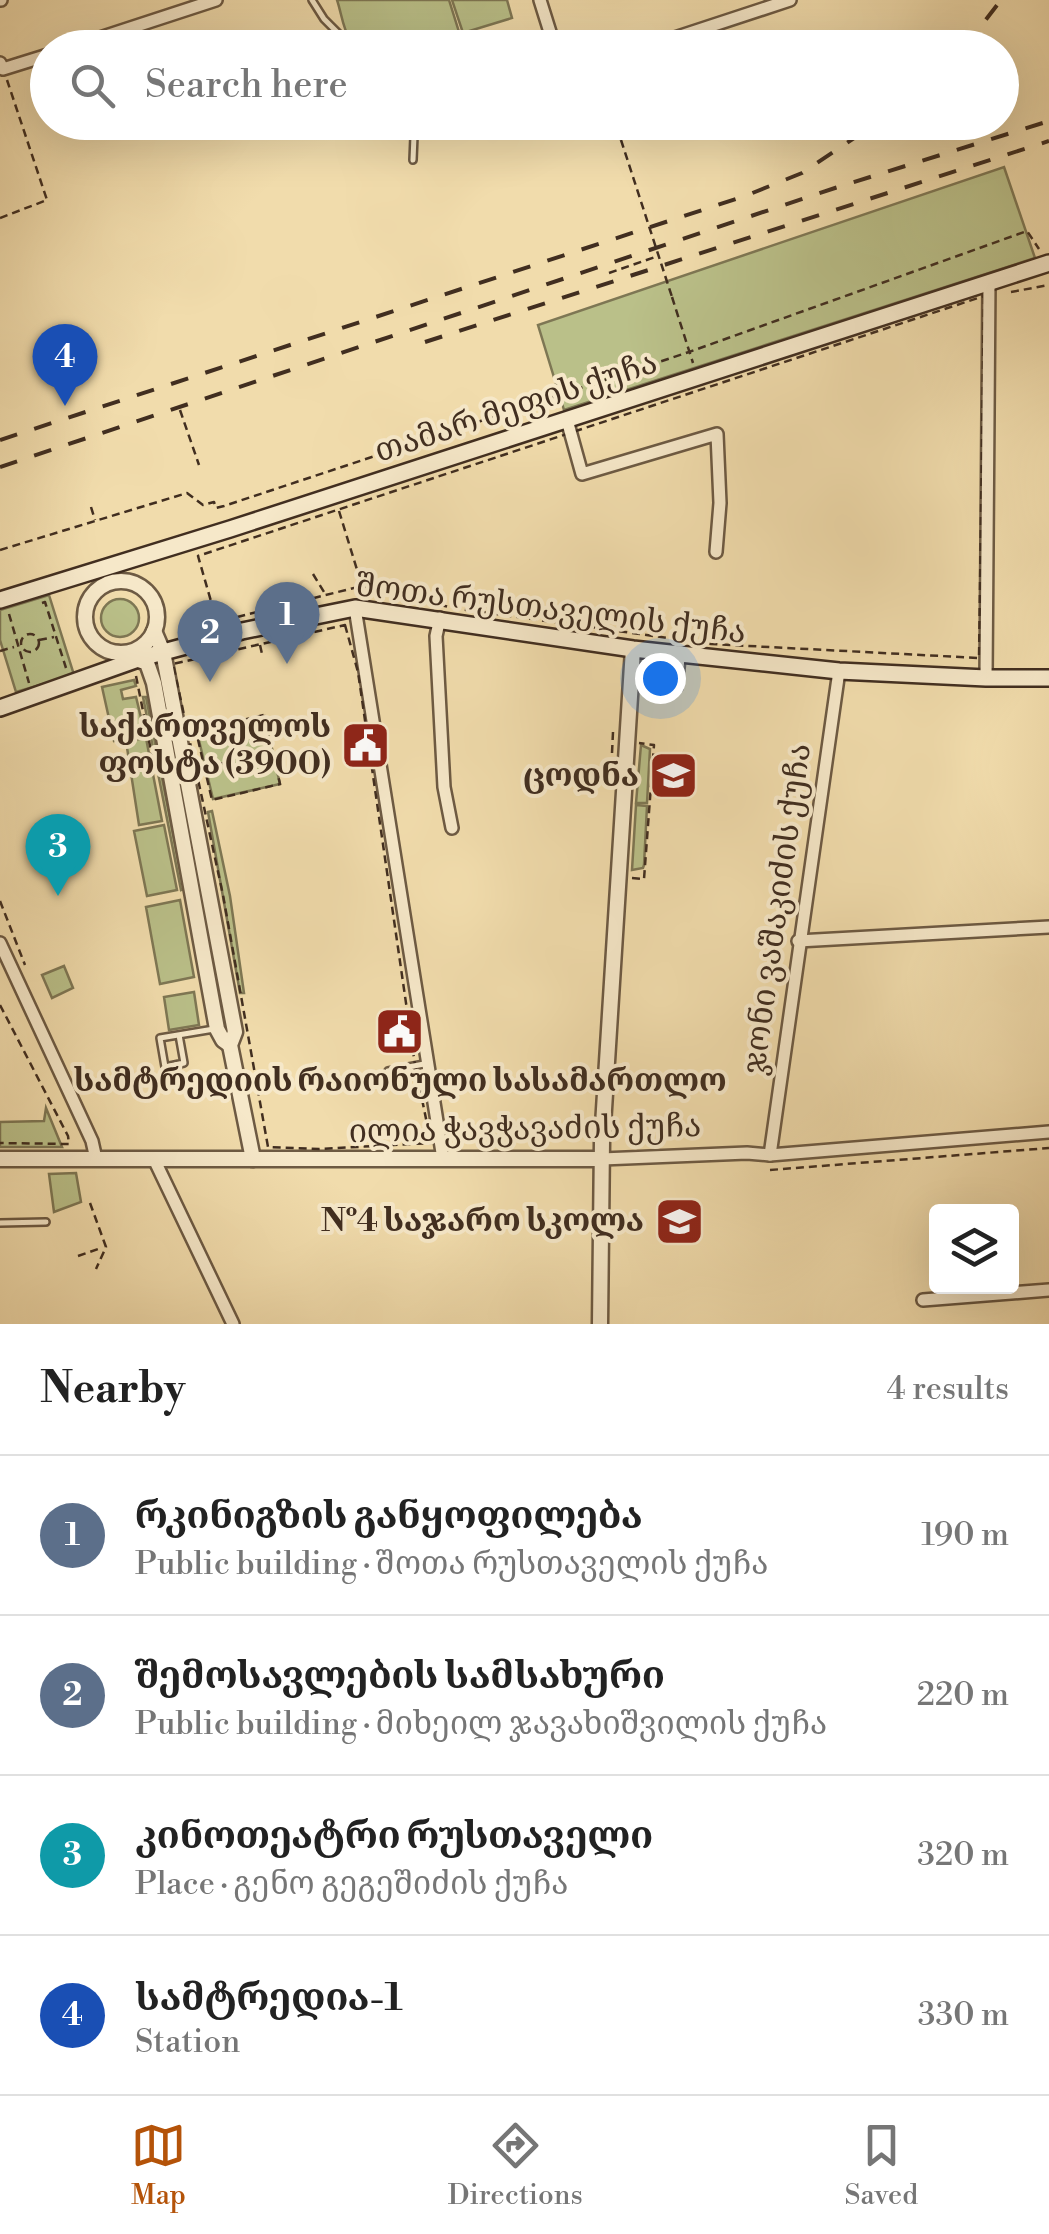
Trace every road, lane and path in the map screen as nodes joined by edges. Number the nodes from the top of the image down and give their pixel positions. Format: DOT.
graph roads {
  1 [pos="216,0"];
  2 [pos="312,0"];
  3 [pos="540,0"];
  4 [pos="790,0"];
  5 [pos="124,30"];
  6 [pos="335,30"];
  7 [pos="549,30"];
  8 [pos="699,30"];
  9 [pos="30,59"];
  10 [pos="2,66"];
  11 [pos="414,140"];
  12 [pos="621,140"];
  13 [pos="413,160"];
  14 [pos="0,218"];
  15 [pos="658,256"];
  16 [pos="1047,256"];
  17 [pos="609,273"];
  18 [pos="1049,286"];
  19 [pos="992,288"];
  20 [pos="689,352"];
  21 [pos="703,381"];
  22 [pos="180,410"];
  23 [pos="569,425"];
  24 [pos="199,465"];
  25 [pos="91,508"];
  26 [pos="338,510"];
  27 [pos="95,522"];
  28 [pos="0,550"];
  29 [pos="716,552"];
  30 [pos="114,564"];
  31 [pos="93,571"];
  32 [pos="313,574"];
  33 [pos="130,583"];
  34 [pos="362,586"];
  35 [pos="325,593"];
  36 [pos="0,600"];
  37 [pos="89,600"];
  38 [pos="27,608"];
  39 [pos="355,608"];
  40 [pos="0,616"];
  41 [pos="440,618"];
  42 [pos="154,632"];
  43 [pos="56,636"];
  44 [pos="39,640"];
  45 [pos="260,643"];
  46 [pos="19,645"];
  47 [pos="632,649"];
  48 [pos="0,650"];
  49 [pos="163,652"];
  50 [pos="118,653"];
  51 [pos="262,654"];
  52 [pos="682,654"];
  53 [pos="140,658"];
  54 [pos="979,658"];
  55 [pos="839,671"];
  56 [pos="68,674"];
  57 [pos="986,678"];
  58 [pos="1049,678"];
  59 [pos="30,684"];
  60 [pos="138,687"];
  61 [pos="679,688"];
  62 [pos="0,708"];
  63 [pos="637,743"];
  64 [pos="273,753"];
  65 [pos="245,759"];
  66 [pos="230,762"];
  67 [pos="204,767"];
  68 [pos="155,770"];
  69 [pos="211,795"];
  70 [pos="201,797"];
  71 [pos="452,828"];
  72 [pos="629,878"];
  73 [pos="0,901"];
  74 [pos="1049,926"];
  75 [pos="798,941"];
  76 [pos="0,943"];
  77 [pos="29,974"];
  78 [pos="0,1005"];
  79 [pos="216,1029"];
  80 [pos="180,1035"];
  81 [pos="230,1046"];
  82 [pos="421,1065"];
  83 [pos="388,1071"];
  84 [pos="1049,1132"];
  85 [pos="0,1143"];
  86 [pos="1049,1148"];
  87 [pos="770,1156"];
  88 [pos="602,1158"];
  89 [pos="96,1159"];
  90 [pos="154,1159"];
  91 [pos="252,1159"];
  92 [pos="443,1159"];
  93 [pos="0,1160"];
  94 [pos="770,1170"];
  95 [pos="90,1203"];
  96 [pos="46,1222"];
  97 [pos="0,1223"];
  98 [pos="98,1248"];
  99 [pos="78,1256"];
  100 [pos="96,1269"];
  101 [pos="1049,1290"];
  102 [pos="923,1300"];
  103 [pos="233,1324"];
  104 [pos="600,1324"];
  1 -- 5 [label="street"];
  2 -- 6 [label="lane"];
  3 -- 7 [label="street"];
  4 -- 8 [label="street"];
  9 -- 10 [label="street"];
  10 -- 14 [label="path"];
  11 -- 13 [label="lane"];
  12 -- 15 [label="path, bridge"];
  15 -- 17 [label="path"];
  15 -- 20 [label="path, bridge"];
  16 -- 19 [label="main road, თამარ მეფის ქუჩა"];
  16 -- 20 [label="path"];
  18 -- 19 [label="path"];
  19 -- 21 [label="main road, თამარ მეფის ქუჩა"];
  19 -- 57 [label="street"];
  20 -- 21 [label="path"];
  20 -- 27 [label="path"];
  21 -- 23 [label="main road, თამარ მეფის ქუჩა"];
  21 -- 23 [label="path"];
  22 -- 24 [label="path"];
  23 -- 26 [label="path"];
  23 -- 29 [label="street"];
  23 -- 30 [label="main road, თამარ მეფის ქუჩა"];
  25 -- 27 [label="path"];
  26 -- 34 [label="path"];
  26 -- 35 [label="path"];
  27 -- 28 [label="path"];
  30 -- 31 [label="main road, თამარ მეფის ქუჩა"];
  30 -- 33 [label="street"];
  31 -- 36 [label="main road, თამარ მეფის ქუჩა"];
  31 -- 37 [label="street"];
  32 -- 35 [label="path"];
  33 -- 37 [label="street"];
  33 -- 42 [label="street"];
  34 -- 35 [label="path"];
  34 -- 39 [label="path"];
  34 -- 54 [label="path"];
  37 -- 50 [label="street"];
  38 -- 43 [label="path"];
  39 -- 41 [label="main road, შოთა რუსთაველის ქუჩა"];
  39 -- 49 [label="main road, შოთა რუსთაველის ქუჩა"];
  39 -- 82 [label="street"];
  40 -- 46 [label="path"];
  41 -- 47 [label="main road, შოთა რუსთაველის ქუჩა"];
  41 -- 71 [label="street"];
  42 -- 49 [label="street"];
  42 -- 50 [label="street"];
  43 -- 44 [label="path"];
  43 -- 56 [label="path"];
  44 -- 46 [label="path"];
  44 -- 46 [label="path"];
  45 -- 51 [label="path"];
  45 -- 70 [label="path"];
  45 -- 82 [label="path"];
  46 -- 48 [label="path"];
  46 -- 59 [label="path"];
  47 -- 52 [label="main road, შოთა რუსთაველის ქუჩა"];
  47 -- 88 [label="street"];
  49 -- 53 [label="main road, შოთა რუსთაველის ქუჩა"];
  49 -- 81 [label="street"];
  50 -- 53 [label="street"];
  52 -- 55 [label="main road, შოთა რუსთაველის ქუჩა"];
  52 -- 61 [label="lane"];
  53 -- 62 [label="main road, შოთა რუსთაველის ქუჩა"];
  53 -- 79 [label="street"];
  55 -- 57 [label="main road, შოთა რუსთაველის ქუჩა"];
  55 -- 75 [label="street, ჯონი ვაშაკიძის ქუჩა"];
  57 -- 58 [label="main road, შოთა რუსთაველის ქუჩა"];
  60 -- 68 [label="path"];
  63 -- 72 [label="path"];
  64 -- 65 [label="path"];
  64 -- 67 [label="path"];
  64 -- 69 [label="path"];
  65 -- 66 [label="path"];
  65 -- 66 [label="path"];
  66 -- 67 [label="path"];
  67 -- 69 [label="path"];
  69 -- 70 [label="path"];
  70 -- 82 [label="path"];
  73 -- 77 [label="path"];
  74 -- 75 [label="street"];
  75 -- 87 [label="street, ჯონი ვაშაკიძის ქუჩა"];
  76 -- 89 [label="street"];
  78 -- 85 [label="path"];
  79 -- 80 [label="lane"];
  79 -- 81 [label="street"];
  80 -- 80 [label="lane"];
  81 -- 91 [label="street"];
  82 -- 83 [label="lane"];
  82 -- 92 [label="street"];
  84 -- 87 [label="street, ილია ჭავჭავაძის ქუჩა"];
  86 -- 94 [label="path"];
  87 -- 88 [label="street, ილია ჭავჭავაძის ქუჩა"];
  88 -- 92 [label="street, ილია ჭავჭავაძის ქუჩა"];
  88 -- 104 [label="street"];
  89 -- 90 [label="street, ილია ჭავჭავაძის ქუჩა"];
  89 -- 93 [label="street, ილია ჭავჭავაძის ქუჩა"];
  90 -- 91 [label="street, ილია ჭავჭავაძის ქუჩა"];
  90 -- 103 [label="street"];
  91 -- 92 [label="street, ილია ჭავჭავაძის ქუჩა"];
  95 -- 100 [label="path"];
  96 -- 97 [label="lane"];
  98 -- 99 [label="path"];
  101 -- 102 [label="street"];
}
